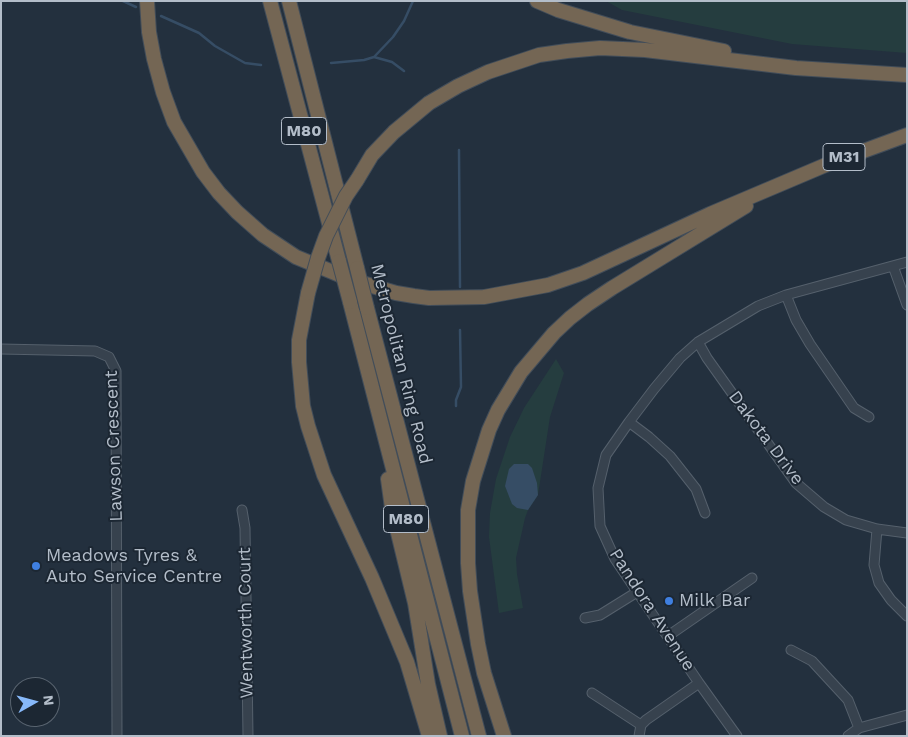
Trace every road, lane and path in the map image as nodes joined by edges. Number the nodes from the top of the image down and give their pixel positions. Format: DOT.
graph roads {
  1 [pos="147,1"];
  2 [pos="270,1"];
  3 [pos="289,1"];
  4 [pos="537,1"];
  5 [pos="838,72"];
  6 [pos="907,75"];
  7 [pos="907,135"];
  8 [pos="783,184"];
  9 [pos="907,262"];
  10 [pos="893,266"];
  11 [pos="786,295"];
  12 [pos="907,305"];
  13 [pos="698,342"];
  14 [pos="1,349"];
  15 [pos="869,417"];
  16 [pos="628,422"];
  17 [pos="381,424"];
  18 [pos="242,510"];
  19 [pos="705,513"];
  20 [pos="877,529"];
  21 [pos="907,532"];
  22 [pos="752,578"];
  23 [pos="637,592"];
  24 [pos="907,616"];
  25 [pos="585,618"];
  26 [pos="668,636"];
  27 [pos="791,650"];
  28 [pos="699,682"];
  29 [pos="592,693"];
  30 [pos="907,715"];
  31 [pos="641,725"];
  32 [pos="859,728"];
  33 [pos="118,736"];
  34 [pos="248,736"];
  35 [pos="429,736"];
  36 [pos="440,736"];
  37 [pos="462,736"];
  38 [pos="479,736"];
  39 [pos="504,736"];
  40 [pos="639,736"];
  41 [pos="738,736"];
  42 [pos="848,736"];
  1 -- 8 [label="highway"];
  2 -- 17 [label="highway, Metropolitan Ring Road / M80, bridge"];
  3 -- 38 [label="highway, Metropolitan Ring Road / M80, bridge"];
  4 -- 5 [label="highway"];
  5 -- 6 [label="highway"];
  5 -- 35 [label="highway, bridge"];
  7 -- 8 [label="highway, M31"];
  8 -- 39 [label="highway"];
  9 -- 10 [label="street, Pandora Avenue"];
  10 -- 11 [label="street, Pandora Avenue"];
  10 -- 12 [label="street"];
  11 -- 13 [label="street, Pandora Avenue"];
  11 -- 15 [label="street"];
  13 -- 16 [label="street, Pandora Avenue"];
  13 -- 20 [label="street, Dakota Drive"];
  14 -- 33 [label="street, Lawson Crescent"];
  16 -- 19 [label="street"];
  16 -- 23 [label="street, Pandora Avenue"];
  17 -- 36 [label="highway"];
  17 -- 37 [label="highway, Metropolitan Ring Road / M80"];
  18 -- 34 [label="street, Wentworth Court"];
  20 -- 21 [label="street, Dakota Drive"];
  20 -- 24 [label="street"];
  22 -- 26 [label="street"];
  23 -- 25 [label="street"];
  23 -- 26 [label="street, Pandora Avenue"];
  26 -- 28 [label="street, Pandora Avenue"];
  27 -- 32 [label="street"];
  28 -- 31 [label="street"];
  28 -- 41 [label="street, Pandora Avenue"];
  29 -- 31 [label="street"];
  30 -- 32 [label="street"];
  31 -- 40 [label="street"];
  32 -- 42 [label="street"];
}
